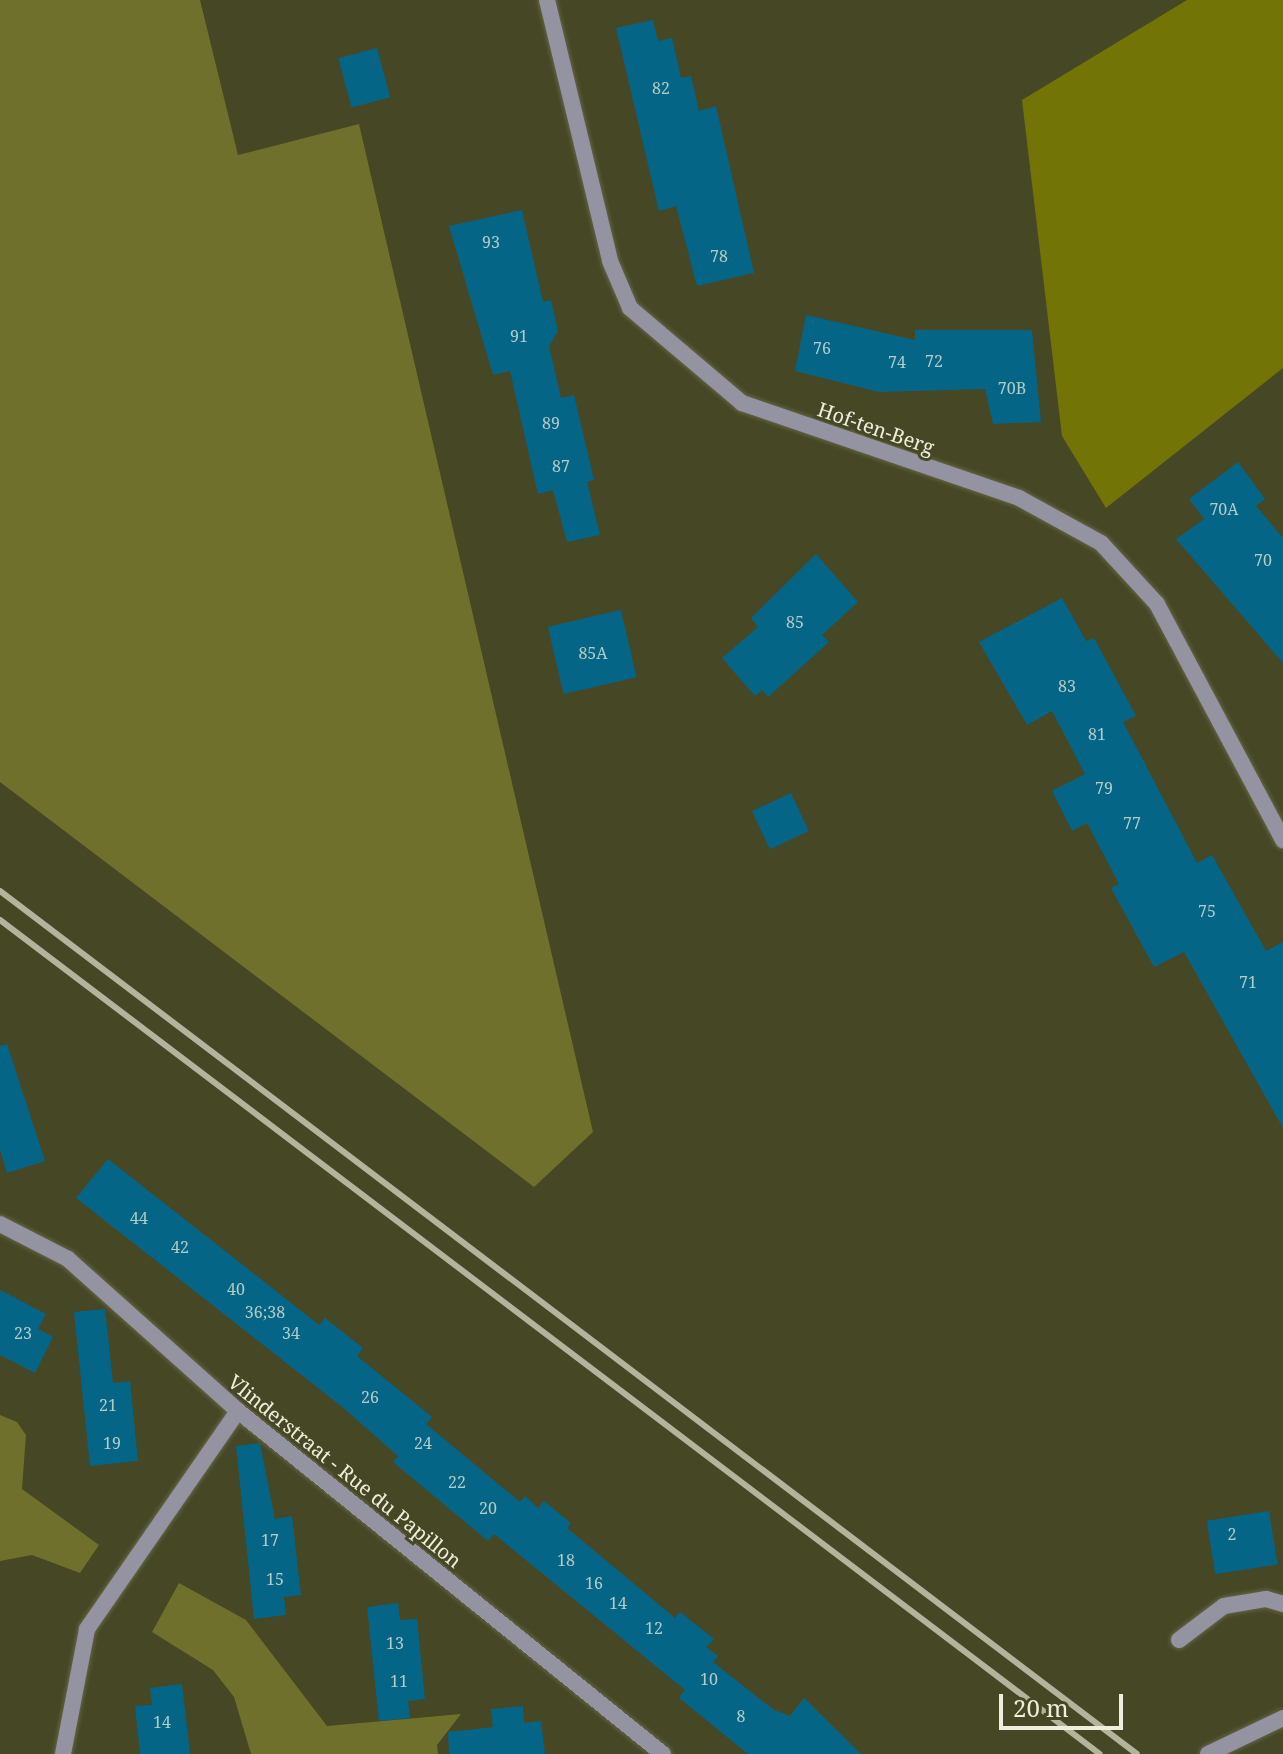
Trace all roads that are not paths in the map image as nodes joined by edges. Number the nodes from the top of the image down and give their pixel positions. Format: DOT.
graph roads {
  1 [pos="547,0"];
  2 [pos="1283,840"];
  3 [pos="0,1224"];
  4 [pos="238,1411"];
  5 [pos="1283,1604"];
  6 [pos="1179,1640"];
  7 [pos="1283,1718"];
  8 [pos="63,1754"];
  9 [pos="663,1754"];
  10 [pos="1208,1754"];
  1 -- 2 [label="street, Hof-ten-Berg"];
  3 -- 4 [label="street, Vlinderstraat - Rue du Papillon"];
  4 -- 8 [label="street"];
  4 -- 9 [label="street, Vlinderstraat - Rue du Papillon"];
  5 -- 6 [label="street"];
  7 -- 10 [label="street"];
}
